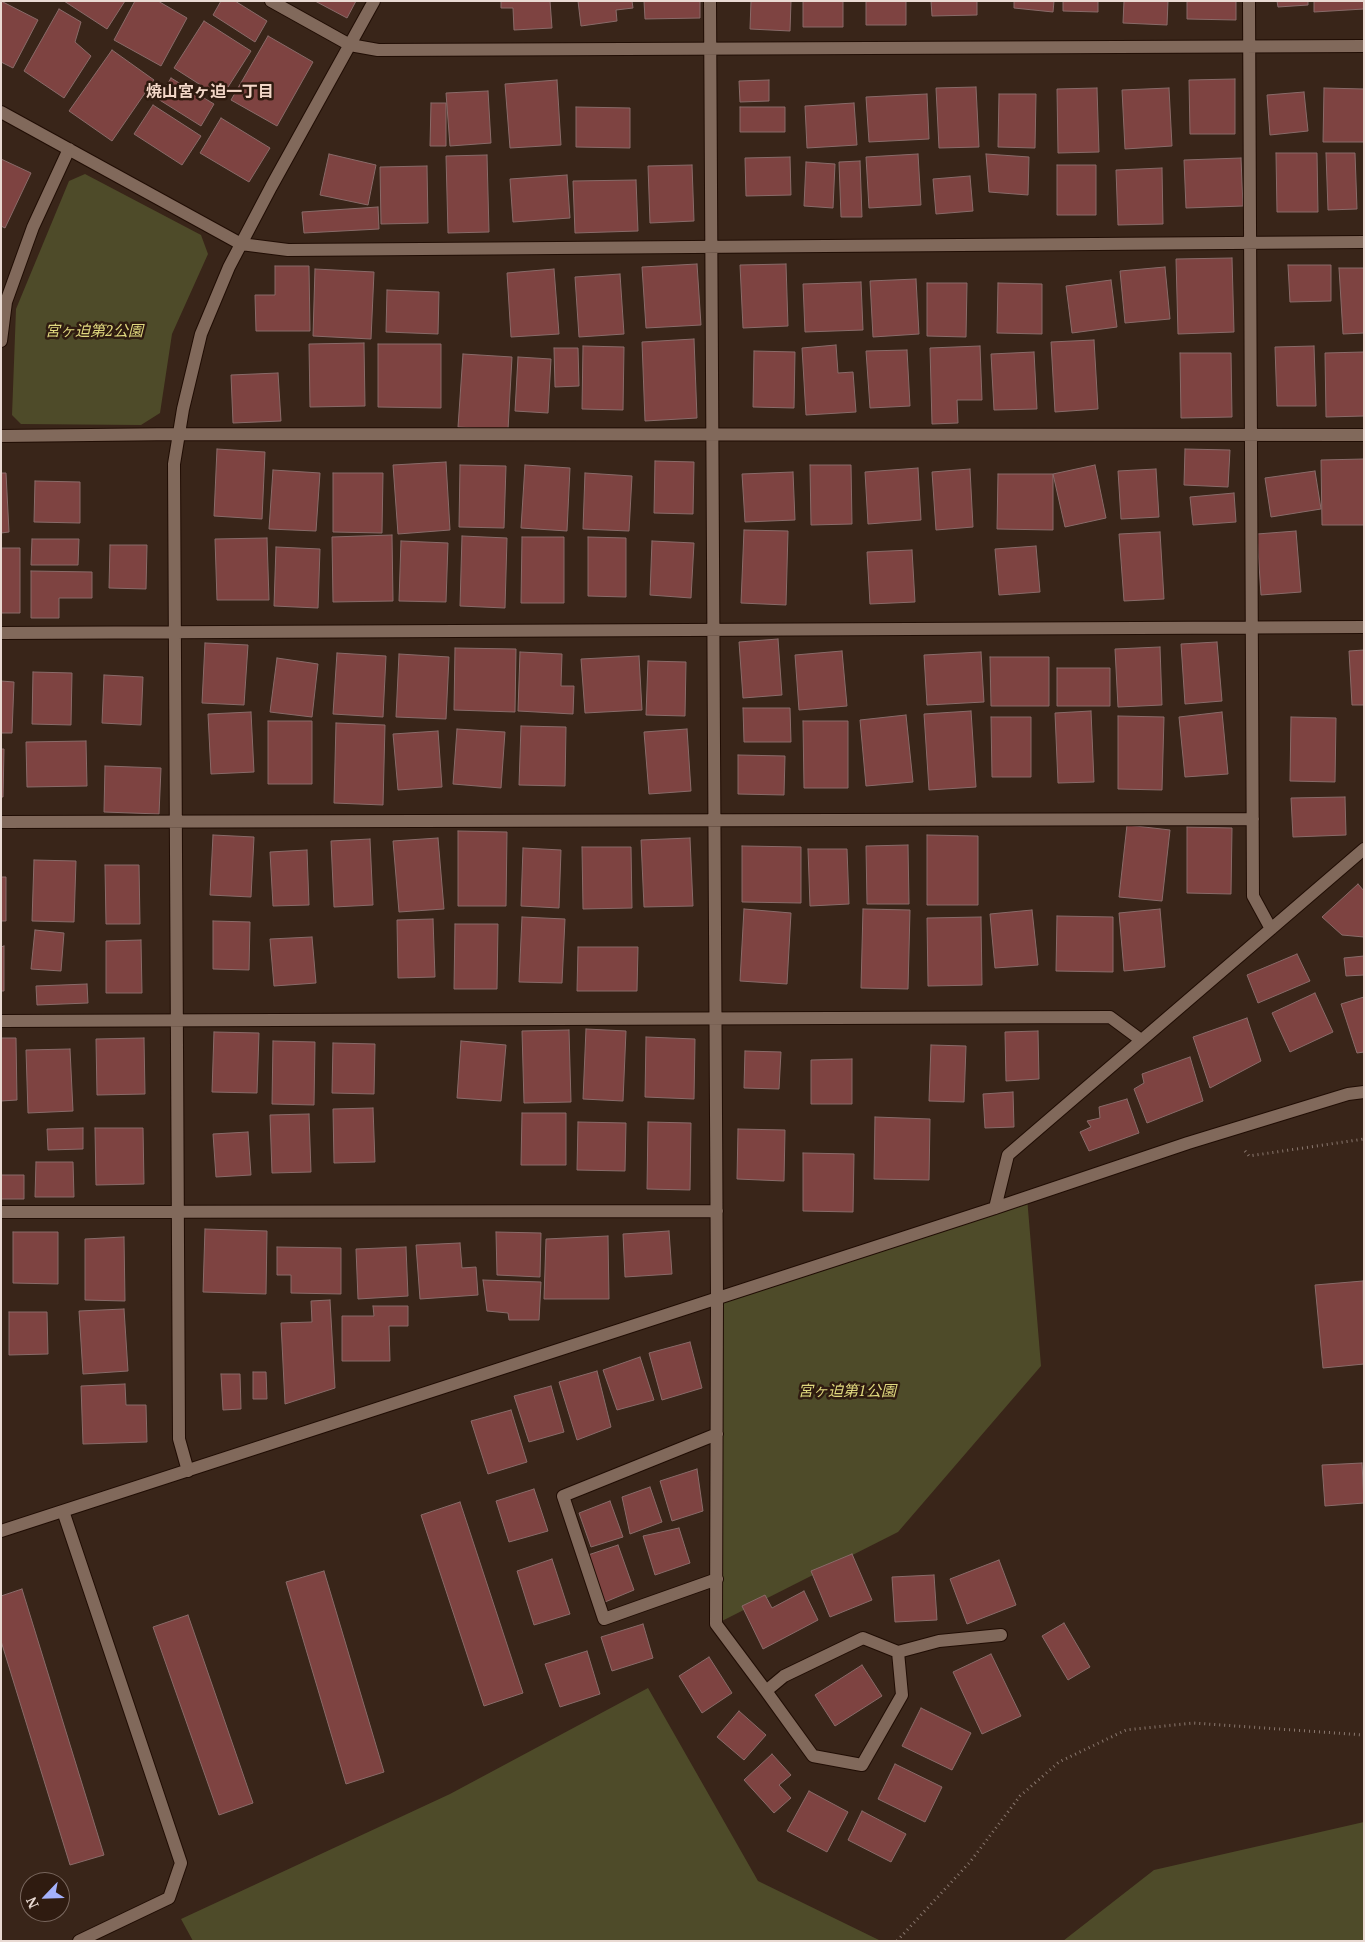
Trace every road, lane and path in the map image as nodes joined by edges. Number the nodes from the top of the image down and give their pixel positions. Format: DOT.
graph roads {
  1 [pos="271,1"];
  2 [pos="374,1"];
  3 [pos="710,1"];
  4 [pos="1249,1"];
  5 [pos="350,45"];
  6 [pos="1249,46"];
  7 [pos="1364,46"];
  8 [pos="710,48"];
  9 [pos="1,112"];
  10 [pos="69,149"];
  11 [pos="1250,242"];
  12 [pos="1364,242"];
  13 [pos="241,244"];
  14 [pos="711,247"];
  15 [pos="1,341"];
  16 [pos="179,434"];
  17 [pos="712,434"];
  18 [pos="1251,435"];
  19 [pos="1364,435"];
  20 [pos="1,436"];
  21 [pos="1364,627"];
  22 [pos="1252,628"];
  23 [pos="714,630"];
  24 [pos="175,632"];
  25 [pos="1,633"];
  26 [pos="1252,818"];
  27 [pos="715,820"];
  28 [pos="176,821"];
  29 [pos="1,822"];
  30 [pos="1364,849"];
  31 [pos="1271,928"];
  32 [pos="716,1018"];
  33 [pos="177,1020"];
  34 [pos="1,1021"];
  35 [pos="1141,1040"];
  36 [pos="1364,1092"];
  37 [pos="1228,1131"];
  38 [pos="1364,1138"];
  39 [pos="995,1208"];
  40 [pos="717,1211"];
  41 [pos="1,1212"];
  42 [pos="178,1212"];
  43 [pos="717,1298"];
  44 [pos="717,1434"];
  45 [pos="188,1471"];
  46 [pos="63,1511"];
  47 [pos="1,1531"];
  48 [pos="717,1579"];
  49 [pos="1001,1636"];
  50 [pos="898,1652"];
  51 [pos="766,1691"];
  52 [pos="1364,1734"];
  53 [pos="79,1941"];
  54 [pos="897,1941"];
  1 -- 5 [label="street"];
  2 -- 5 [label="street"];
  3 -- 8 [label="street"];
  4 -- 6 [label="street"];
  5 -- 8 [label="street"];
  5 -- 13 [label="street"];
  6 -- 7 [label="street"];
  6 -- 8 [label="street"];
  6 -- 11 [label="street"];
  8 -- 14 [label="street"];
  9 -- 10 [label="street"];
  10 -- 13 [label="street"];
  10 -- 15 [label="street"];
  11 -- 12 [label="street"];
  11 -- 14 [label="street"];
  11 -- 18 [label="street"];
  13 -- 14 [label="street"];
  13 -- 16 [label="street"];
  14 -- 17 [label="street"];
  16 -- 17 [label="street"];
  16 -- 20 [label="street"];
  16 -- 24 [label="street"];
  17 -- 18 [label="street"];
  17 -- 23 [label="street"];
  18 -- 19 [label="street"];
  18 -- 22 [label="street"];
  21 -- 22 [label="street"];
  22 -- 23 [label="street"];
  22 -- 26 [label="street"];
  23 -- 24 [label="street"];
  23 -- 27 [label="street"];
  24 -- 25 [label="street"];
  24 -- 28 [label="street"];
  26 -- 27 [label="street"];
  26 -- 31 [label="street"];
  27 -- 28 [label="street"];
  27 -- 32 [label="street"];
  28 -- 29 [label="street"];
  28 -- 33 [label="street"];
  30 -- 31 [label="street"];
  31 -- 35 [label="street"];
  32 -- 33 [label="street"];
  32 -- 35 [label="street"];
  32 -- 40 [label="street"];
  33 -- 34 [label="street"];
  33 -- 42 [label="street"];
  35 -- 39 [label="street"];
  36 -- 37 [label="street"];
  37 -- 38 [label="path"];
  37 -- 39 [label="street"];
  39 -- 43 [label="street"];
  40 -- 42 [label="street"];
  40 -- 43 [label="street"];
  41 -- 42 [label="street"];
  42 -- 45 [label="street"];
  43 -- 44 [label="street"];
  43 -- 45 [label="street"];
  44 -- 48 [label="street"];
  44 -- 48 [label="street"];
  45 -- 46 [label="street"];
  46 -- 47 [label="street"];
  46 -- 53 [label="street"];
  48 -- 51 [label="street"];
  49 -- 50 [label="street"];
  50 -- 51 [label="street"];
  50 -- 51 [label="street"];
  52 -- 54 [label="path"];
}
